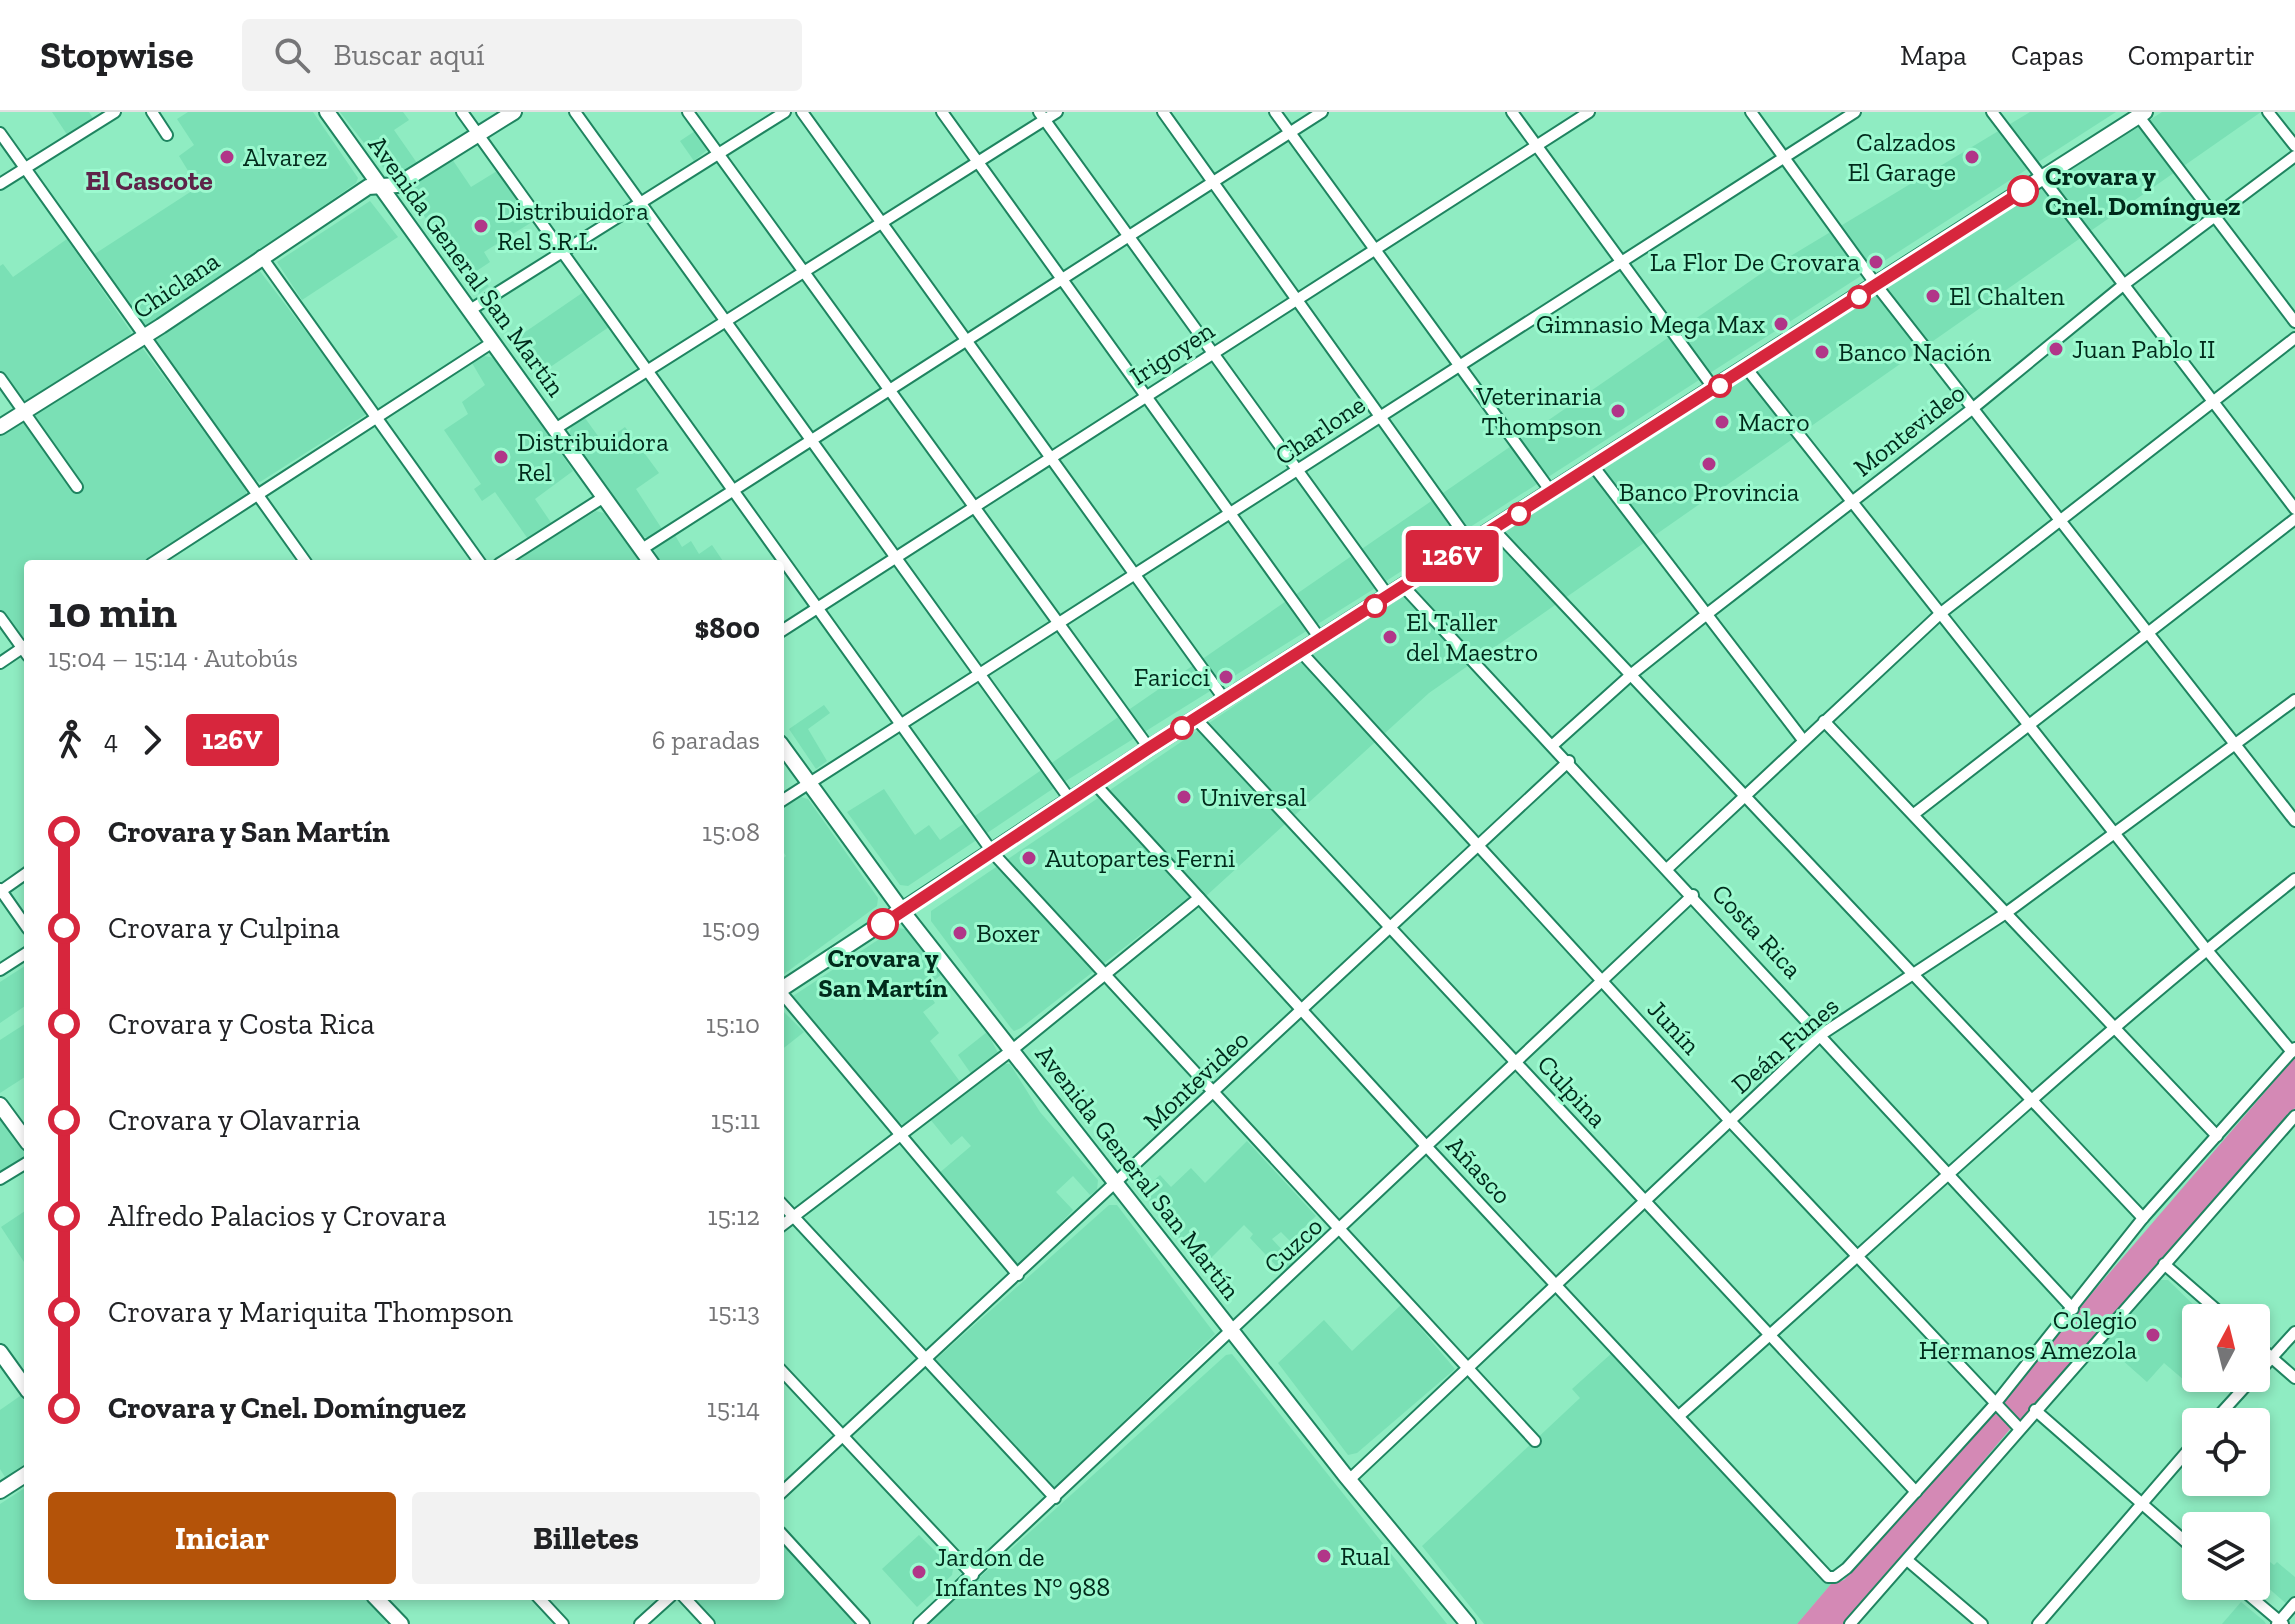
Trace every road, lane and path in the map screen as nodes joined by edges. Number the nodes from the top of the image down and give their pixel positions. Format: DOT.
graph roads {
  1 [pos="115,112"];
  2 [pos="152,112"];
  3 [pos="327,112"];
  4 [pos="462,112"];
  5 [pos="514,112"];
  6 [pos="575,112"];
  7 [pos="688,112"];
  8 [pos="785,112"];
  9 [pos="802,112"];
  10 [pos="942,112"];
  11 [pos="1057,112"];
  12 [pos="1163,112"];
  13 [pos="1275,112"];
  14 [pos="1322,112"];
  15 [pos="1512,112"];
  16 [pos="1589,112"];
  17 [pos="1751,112"];
  18 [pos="1855,112"];
  19 [pos="1992,112"];
  20 [pos="2268,112"];
  21 [pos="2140,113"];
  22 [pos="1042,116"];
  23 [pos="0,133"];
  24 [pos="1290,133"];
  25 [pos="167,135"];
  26 [pos="479,136"];
  27 [pos="1536,146"];
  28 [pos="2295,146"];
  29 [pos="719,154"];
  30 [pos="2295,156"];
  31 [pos="1783,157"];
  32 [pos="978,161"];
  33 [pos="25,168"];
  34 [pos="2041,179"];
  35 [pos="1212,182"];
  36 [pos="0,184"];
  37 [pos="380,186"];
  38 [pos="642,203"];
  39 [pos="2215,218"];
  40 [pos="881,222"];
  41 [pos="1130,237"];
  42 [pos="1373,249"];
  43 [pos="562,251"];
  44 [pos="261,256"];
  45 [pos="1622,264"];
  46 [pos="805,271"];
  47 [pos="1065,279"];
  48 [pos="1877,286"];
  49 [pos="2122,286"];
  50 [pos="1297,299"];
  51 [pos="470,310"];
  52 [pos="727,322"];
  53 [pos="2295,322"];
  54 [pos="142,337"];
  55 [pos="2295,338"];
  56 [pos="966,340"];
  57 [pos="493,342"];
  58 [pos="1212,354"];
  59 [pos="1458,365"];
  60 [pos="1747,369"];
  61 [pos="649,372"];
  62 [pos="0,378"];
  63 [pos="888,388"];
  64 [pos="1715,390"];
  65 [pos="1145,396"];
  66 [pos="2211,402"];
  67 [pos="1972,409"];
  68 [pos="24,413"];
  69 [pos="1381,415"];
  70 [pos="377,417"];
  71 [pos="0,427"];
  72 [pos="555,429"];
  73 [pos="810,439"];
  74 [pos="1050,457"];
  75 [pos="1594,467"];
  76 [pos="1298,472"];
  77 [pos="77,487"];
  78 [pos="735,489"];
  79 [pos="1552,493"];
  80 [pos="257,495"];
  81 [pos="604,497"];
  82 [pos="1852,502"];
  83 [pos="974,505"];
  84 [pos="2295,509"];
  85 [pos="1230,513"];
  86 [pos="2295,519"];
  87 [pos="2057,520"];
  88 [pos="1494,530"];
  89 [pos="1471,544"];
  90 [pos="642,549"];
  91 [pos="896,557"];
  92 [pos="157,560"];
  93 [pos="304,560"];
  94 [pos="478,560"];
  95 [pos="505,560"];
  96 [pos="649,560"];
  97 [pos="1134,576"];
  98 [pos="1404,587"];
  99 [pos="1389,597"];
  100 [pos="818,607"];
  101 [pos="1941,613"];
  102 [pos="1707,614"];
  103 [pos="0,617"];
  104 [pos="1057,624"];
  105 [pos="784,629"];
  106 [pos="2148,634"];
  107 [pos="1321,640"];
  108 [pos="24,647"];
  109 [pos="24,650"];
  110 [pos="1301,652"];
  111 [pos="0,663"];
  112 [pos="1633,673"];
  113 [pos="980,675"];
  114 [pos="1225,700"];
  115 [pos="2295,700"];
  116 [pos="1196,719"];
  117 [pos="1824,721"];
  118 [pos="903,724"];
  119 [pos="2029,725"];
  120 [pos="1803,740"];
  121 [pos="1554,744"];
  122 [pos="2235,746"];
  123 [pos="1149,748"];
  124 [pos="784,749"];
  125 [pos="1569,761"];
  126 [pos="809,784"];
  127 [pos="1096,785"];
  128 [pos="1746,795"];
  129 [pos="784,800"];
  130 [pos="1071,801"];
  131 [pos="1914,814"];
  132 [pos="2295,821"];
  133 [pos="2117,833"];
  134 [pos="1478,847"];
  135 [pos="993,853"];
  136 [pos="1668,868"];
  137 [pos="24,875"];
  138 [pos="2295,879"];
  139 [pos="1,890"];
  140 [pos="1693,895"];
  141 [pos="1199,898"];
  142 [pos="903,912"];
  143 [pos="2006,913"];
  144 [pos="24,923"];
  145 [pos="1391,928"];
  146 [pos="2206,949"];
  147 [pos="24,955"];
  148 [pos="0,970"];
  149 [pos="1913,974"];
  150 [pos="1103,975"];
  151 [pos="1602,982"];
  152 [pos="784,987"];
  153 [pos="784,995"];
  154 [pos="1303,1010"];
  155 [pos="2116,1029"];
  156 [pos="1822,1034"];
  157 [pos="1012,1050"];
  158 [pos="2294,1050"];
  159 [pos="1516,1062"];
  160 [pos="1213,1093"];
  161 [pos="2032,1099"];
  162 [pos="0,1105"];
  163 [pos="2294,1118"];
  164 [pos="1731,1122"];
  165 [pos="902,1134"];
  166 [pos="2217,1136"];
  167 [pos="24,1138"];
  168 [pos="1427,1147"];
  169 [pos="24,1164"];
  170 [pos="1946,1174"];
  171 [pos="0,1179"];
  172 [pos="1117,1183"];
  173 [pos="1643,1201"];
  174 [pos="784,1206"];
  175 [pos="794,1217"];
  176 [pos="2143,1218"];
  177 [pos="784,1224"];
  178 [pos="1341,1230"];
  179 [pos="1857,1255"];
  180 [pos="2164,1264"];
  181 [pos="1018,1275"];
  182 [pos="1556,1285"];
  183 [pos="2210,1304"];
  184 [pos="2073,1309"];
  185 [pos="1232,1331"];
  186 [pos="2295,1332"];
  187 [pos="1771,1335"];
  188 [pos="0,1352"];
  189 [pos="2272,1358"];
  190 [pos="925,1360"];
  191 [pos="1467,1368"];
  192 [pos="784,1374"];
  193 [pos="2295,1378"];
  194 [pos="24,1385"];
  195 [pos="2240,1392"];
  196 [pos="1995,1404"];
  197 [pos="2226,1408"];
  198 [pos="2035,1410"];
  199 [pos="1680,1415"];
  200 [pos="2019,1428"];
  201 [pos="840,1437"];
  202 [pos="1535,1441"];
  203 [pos="2182,1456"];
  204 [pos="24,1476"];
  205 [pos="1349,1480"];
  206 [pos="784,1490"];
  207 [pos="0,1491"];
  208 [pos="1916,1492"];
  209 [pos="1055,1498"];
  210 [pos="2140,1503"];
  211 [pos="784,1536"];
  212 [pos="2182,1539"];
  213 [pos="1907,1560"];
  214 [pos="973,1575"];
  215 [pos="378,1600"];
  216 [pos="541,1600"];
  217 [pos="667,1600"];
  218 [pos="687,1600"];
  219 [pos="2254,1600"];
  220 [pos="2295,1603"];
  221 [pos="2279,1623"];
  222 [pos="401,1624"];
  223 [pos="563,1624"];
  224 [pos="640,1624"];
  225 [pos="709,1624"];
  226 [pos="864,1624"];
  227 [pos="919,1624"];
  228 [pos="1468,1624"];
  229 [pos="1850,1624"];
  230 [pos="1982,1624"];
  231 [pos="2038,1624"];
  1 -- 33 [label="street"];
  2 -- 25 [label="street"];
  3 -- 37 [label="main road, Avenida General San Martín"];
  4 -- 26 [label="street"];
  5 -- 26 [label="main road, Chiclana"];
  6 -- 38 [label="street"];
  7 -- 29 [label="street"];
  8 -- 29 [label="street"];
  9 -- 40 [label="street"];
  10 -- 32 [label="street"];
  11 -- 22 [label="street"];
  12 -- 35 [label="street"];
  13 -- 24 [label="street"];
  14 -- 24 [label="street"];
  15 -- 27 [label="street"];
  16 -- 27 [label="street, Irigoyen"];
  17 -- 31 [label="street"];
  18 -- 31 [label="street, Charlone"];
  19 -- 34 [label="street"];
  20 -- 28 [label="street"];
  21 -- 34 [label="main road"];
  21 -- 39 [label="street"];
  22 -- 32 [label="street"];
  22 -- 41 [label="street"];
  23 -- 33 [label="street"];
  24 -- 35 [label="street"];
  24 -- 42 [label="street"];
  26 -- 37 [label="main road, Chiclana"];
  26 -- 43 [label="street"];
  27 -- 42 [label="street, Irigoyen"];
  27 -- 45 [label="street"];
  29 -- 38 [label="street"];
  29 -- 46 [label="street"];
  30 -- 39 [label="street, Montevideo"];
  31 -- 45 [label="street, Charlone"];
  31 -- 48 [label="street"];
  32 -- 40 [label="street"];
  32 -- 47 [label="street"];
  33 -- 36 [label="street"];
  33 -- 54 [label="street"];
  34 -- 48 [label="main road"];
  34 -- 49 [label="street"];
  35 -- 41 [label="street"];
  35 -- 50 [label="street"];
  37 -- 44 [label="main road, Chiclana"];
  37 -- 51 [label="main road, Avenida General San Martín"];
  38 -- 43 [label="street"];
  38 -- 52 [label="street"];
  39 -- 49 [label="street, Montevideo"];
  39 -- 53 [label="street"];
  40 -- 46 [label="street"];
  40 -- 56 [label="street"];
  41 -- 47 [label="street"];
  41 -- 58 [label="street"];
  42 -- 50 [label="street, Irigoyen"];
  42 -- 59 [label="street"];
  43 -- 51 [label="street"];
  43 -- 61 [label="street"];
  44 -- 54 [label="main road, Chiclana"];
  44 -- 70 [label="street"];
  45 -- 59 [label="street, Charlone"];
  45 -- 64 [label="street"];
  46 -- 52 [label="street"];
  46 -- 63 [label="street"];
  47 -- 56 [label="street"];
  47 -- 65 [label="street"];
  48 -- 60 [label="main road"];
  48 -- 67 [label="street"];
  49 -- 66 [label="street"];
  49 -- 67 [label="street, Montevideo"];
  50 -- 58 [label="street, Irigoyen"];
  50 -- 69 [label="street"];
  51 -- 57 [label="main road, Avenida General San Martín"];
  52 -- 61 [label="street"];
  52 -- 73 [label="street"];
  54 -- 68 [label="main road, Chiclana"];
  54 -- 80 [label="street"];
  55 -- 66 [label="street"];
  56 -- 63 [label="street"];
  56 -- 74 [label="street"];
  57 -- 70 [label="street"];
  57 -- 72 [label="main road, Avenida General San Martín"];
  58 -- 65 [label="street, Irigoyen"];
  58 -- 76 [label="street"];
  59 -- 69 [label="street, Charlone"];
  59 -- 79 [label="street"];
  60 -- 64 [label="main road"];
  60 -- 82 [label="street"];
  61 -- 72 [label="street"];
  61 -- 78 [label="street"];
  62 -- 68 [label="street"];
  63 -- 73 [label="street"];
  63 -- 83 [label="street"];
  64 -- 75 [label="main road"];
  65 -- 74 [label="street, Irigoyen"];
  65 -- 85 [label="street"];
  66 -- 84 [label="street"];
  66 -- 87 [label="street"];
  67 -- 82 [label="street, Montevideo"];
  67 -- 87 [label="street"];
  68 -- 71 [label="main road, Chiclana"];
  68 -- 77 [label="street"];
  69 -- 76 [label="street, Charlone"];
  69 -- 89 [label="street"];
  70 -- 80 [label="street"];
  70 -- 94 [label="street"];
  72 -- 81 [label="main road, Avenida General San Martín"];
  73 -- 78 [label="street"];
  73 -- 91 [label="street"];
  74 -- 83 [label="street, Irigoyen"];
  74 -- 97 [label="street"];
  75 -- 79 [label="main road"];
  75 -- 102 [label="street"];
  76 -- 85 [label="street, Charlone"];
  76 -- 99 [label="street"];
  78 -- 90 [label="street"];
  78 -- 100 [label="street"];
  79 -- 88 [label="main road"];
  80 -- 92 [label="street"];
  80 -- 93 [label="street"];
  81 -- 90 [label="main road, Avenida General San Martín"];
  81 -- 95 [label="street"];
  82 -- 101 [label="street"];
  82 -- 102 [label="street, Montevideo"];
  83 -- 91 [label="street, Irigoyen"];
  83 -- 104 [label="street"];
  85 -- 97 [label="street, Charlone"];
  85 -- 107 [label="street"];
  86 -- 106 [label="street"];
  87 -- 101 [label="street"];
  87 -- 106 [label="street"];
  88 -- 89 [label="main road"];
  88 -- 112 [label="street"];
  89 -- 98 [label="main road"];
  90 -- 96 [label="main road, Avenida General San Martín"];
  91 -- 100 [label="street, Irigoyen"];
  91 -- 113 [label="street"];
  97 -- 104 [label="street, Charlone"];
  97 -- 114 [label="street"];
  98 -- 99 [label="main road"];
  98 -- 121 [label="street, Costa Rica"];
  99 -- 107 [label="main road"];
  100 -- 105 [label="street, Irigoyen"];
  100 -- 118 [label="street"];
  101 -- 117 [label="street"];
  101 -- 119 [label="street"];
  102 -- 112 [label="street, Montevideo"];
  102 -- 120 [label="street"];
  103 -- 108 [label="street"];
  104 -- 113 [label="street, Charlone"];
  104 -- 123 [label="street"];
  106 -- 119 [label="street"];
  106 -- 122 [label="street"];
  107 -- 110 [label="main road"];
  109 -- 111 [label="street"];
  110 -- 114 [label="main road"];
  110 -- 134 [label="street, Junín"];
  112 -- 121 [label="street, Montevideo"];
  112 -- 128 [label="street"];
  113 -- 118 [label="street, Charlone"];
  113 -- 130 [label="street"];
  114 -- 116 [label="main road"];
  115 -- 122 [label="street, Deán Funes"];
  116 -- 123 [label="main road"];
  116 -- 145 [label="street, Culpina"];
  117 -- 120 [label="street"];
  117 -- 131 [label="street"];
  118 -- 126 [label="street, Charlone"];
  118 -- 135 [label="street"];
  119 -- 131 [label="street"];
  119 -- 133 [label="street"];
  120 -- 128 [label="street"];
  121 -- 125 [label="street, Costa Rica"];
  122 -- 132 [label="street"];
  122 -- 133 [label="street, Deán Funes"];
  123 -- 127 [label="main road"];
  124 -- 126 [label="main road, Avenida General San Martín"];
  125 -- 134 [label="street, Montevideo"];
  125 -- 136 [label="street, Costa Rica"];
  126 -- 129 [label="street, Charlone"];
  126 -- 142 [label="main road, Avenida General San Martín"];
  127 -- 130 [label="main road"];
  127 -- 141 [label="street, Añasco"];
  128 -- 136 [label="street"];
  128 -- 149 [label="street"];
  130 -- 135 [label="main road"];
  131 -- 143 [label="street"];
  133 -- 143 [label="street, Deán Funes"];
  133 -- 146 [label="street"];
  134 -- 145 [label="street, Montevideo"];
  134 -- 151 [label="street, Junín"];
  135 -- 142 [label="main road"];
  135 -- 150 [label="street"];
  136 -- 140 [label="street, Costa Rica"];
  137 -- 139 [label="street"];
  138 -- 146 [label="street"];
  139 -- 144 [label="street"];
  140 -- 151 [label="street, Cuzco"];
  140 -- 156 [label="street, Costa Rica"];
  141 -- 150 [label="street"];
  141 -- 154 [label="street, Añasco"];
  142 -- 152 [label="main road"];
  142 -- 157 [label="main road, Avenida General San Martín"];
  143 -- 149 [label="street, Deán Funes"];
  143 -- 155 [label="street"];
  145 -- 154 [label="street, Montevideo"];
  145 -- 159 [label="street, Culpina"];
  146 -- 155 [label="street"];
  146 -- 158 [label="street"];
  147 -- 148 [label="street"];
  149 -- 156 [label="street, Deán Funes"];
  149 -- 161 [label="street"];
  150 -- 157 [label="street"];
  150 -- 160 [label="street"];
  151 -- 159 [label="street, Cuzco"];
  151 -- 164 [label="street, Junín"];
  153 -- 165 [label="street"];
  154 -- 160 [label="street, Montevideo"];
  154 -- 168 [label="street, Añasco"];
  155 -- 161 [label="street"];
  155 -- 166 [label="street"];
  156 -- 164 [label="street, Deán Funes"];
  156 -- 170 [label="street, Costa Rica"];
  157 -- 165 [label="street"];
  157 -- 172 [label="main road, Avenida General San Martín"];
  158 -- 166 [label="street"];
  159 -- 168 [label="street, Cuzco"];
  159 -- 173 [label="street, Culpina"];
  160 -- 172 [label="street, Montevideo"];
  160 -- 178 [label="street"];
  161 -- 170 [label="street"];
  161 -- 176 [label="street"];
  162 -- 167 [label="main road"];
  163 -- 180 [label="street"];
  164 -- 173 [label="street, Deán Funes"];
  164 -- 179 [label="street, Junín"];
  165 -- 175 [label="street"];
  165 -- 181 [label="street"];
  166 -- 176 [label="street"];
  168 -- 178 [label="street, Cuzco"];
  168 -- 182 [label="street, Añasco"];
  169 -- 171 [label="street"];
  170 -- 179 [label="street"];
  170 -- 184 [label="street, Costa Rica"];
  172 -- 181 [label="street, Montevideo"];
  172 -- 185 [label="main road, Avenida General San Martín"];
  173 -- 182 [label="street, Deán Funes"];
  173 -- 187 [label="street, Culpina"];
  174 -- 175 [label="street"];
  175 -- 177 [label="street"];
  175 -- 190 [label="street"];
  176 -- 184 [label="street"];
  178 -- 185 [label="street, Cuzco"];
  178 -- 191 [label="street"];
  179 -- 187 [label="street"];
  179 -- 196 [label="street, Junín"];
  180 -- 183 [label="street"];
  180 -- 198 [label="street"];
  181 -- 190 [label="street, Montevideo"];
  182 -- 191 [label="street, Deán Funes"];
  182 -- 199 [label="street, Añasco"];
  184 -- 196 [label="street"];
  185 -- 205 [label="main road, Avenida General San Martín"];
  185 -- 209 [label="street, Cuzco"];
  186 -- 189 [label="street"];
  187 -- 199 [label="street"];
  187 -- 208 [label="street, Culpina"];
  188 -- 194 [label="main road"];
  189 -- 193 [label="street"];
  190 -- 201 [label="street, Montevideo"];
  190 -- 209 [label="street"];
  191 -- 202 [label="street"];
  191 -- 205 [label="street, Deán Funes"];
  192 -- 201 [label="street"];
  195 -- 197 [label="street"];
  196 -- 200 [label="street, Junín"];
  196 -- 208 [label="street"];
  198 -- 200 [label="street"];
  198 -- 210 [label="street"];
  199 -- 208 [label="street, Añasco"];
  200 -- 213 [label="street"];
  201 -- 206 [label="street, Montevideo"];
  201 -- 214 [label="street"];
  203 -- 210 [label="street"];
  204 -- 207 [label="main road"];
  205 -- 228 [label="main road, Avenida General San Martín"];
  209 -- 214 [label="street, Cuzco"];
  210 -- 212 [label="street"];
  210 -- 231 [label="street"];
  211 -- 226 [label="street"];
  213 -- 229 [label="street"];
  213 -- 230 [label="street"];
  214 -- 227 [label="street, Cuzco"];
  215 -- 222 [label="main road"];
  216 -- 223 [label="street"];
  217 -- 224 [label="street"];
  218 -- 225 [label="street"];
  219 -- 221 [label="street"];
  220 -- 221 [label="street"];
}
